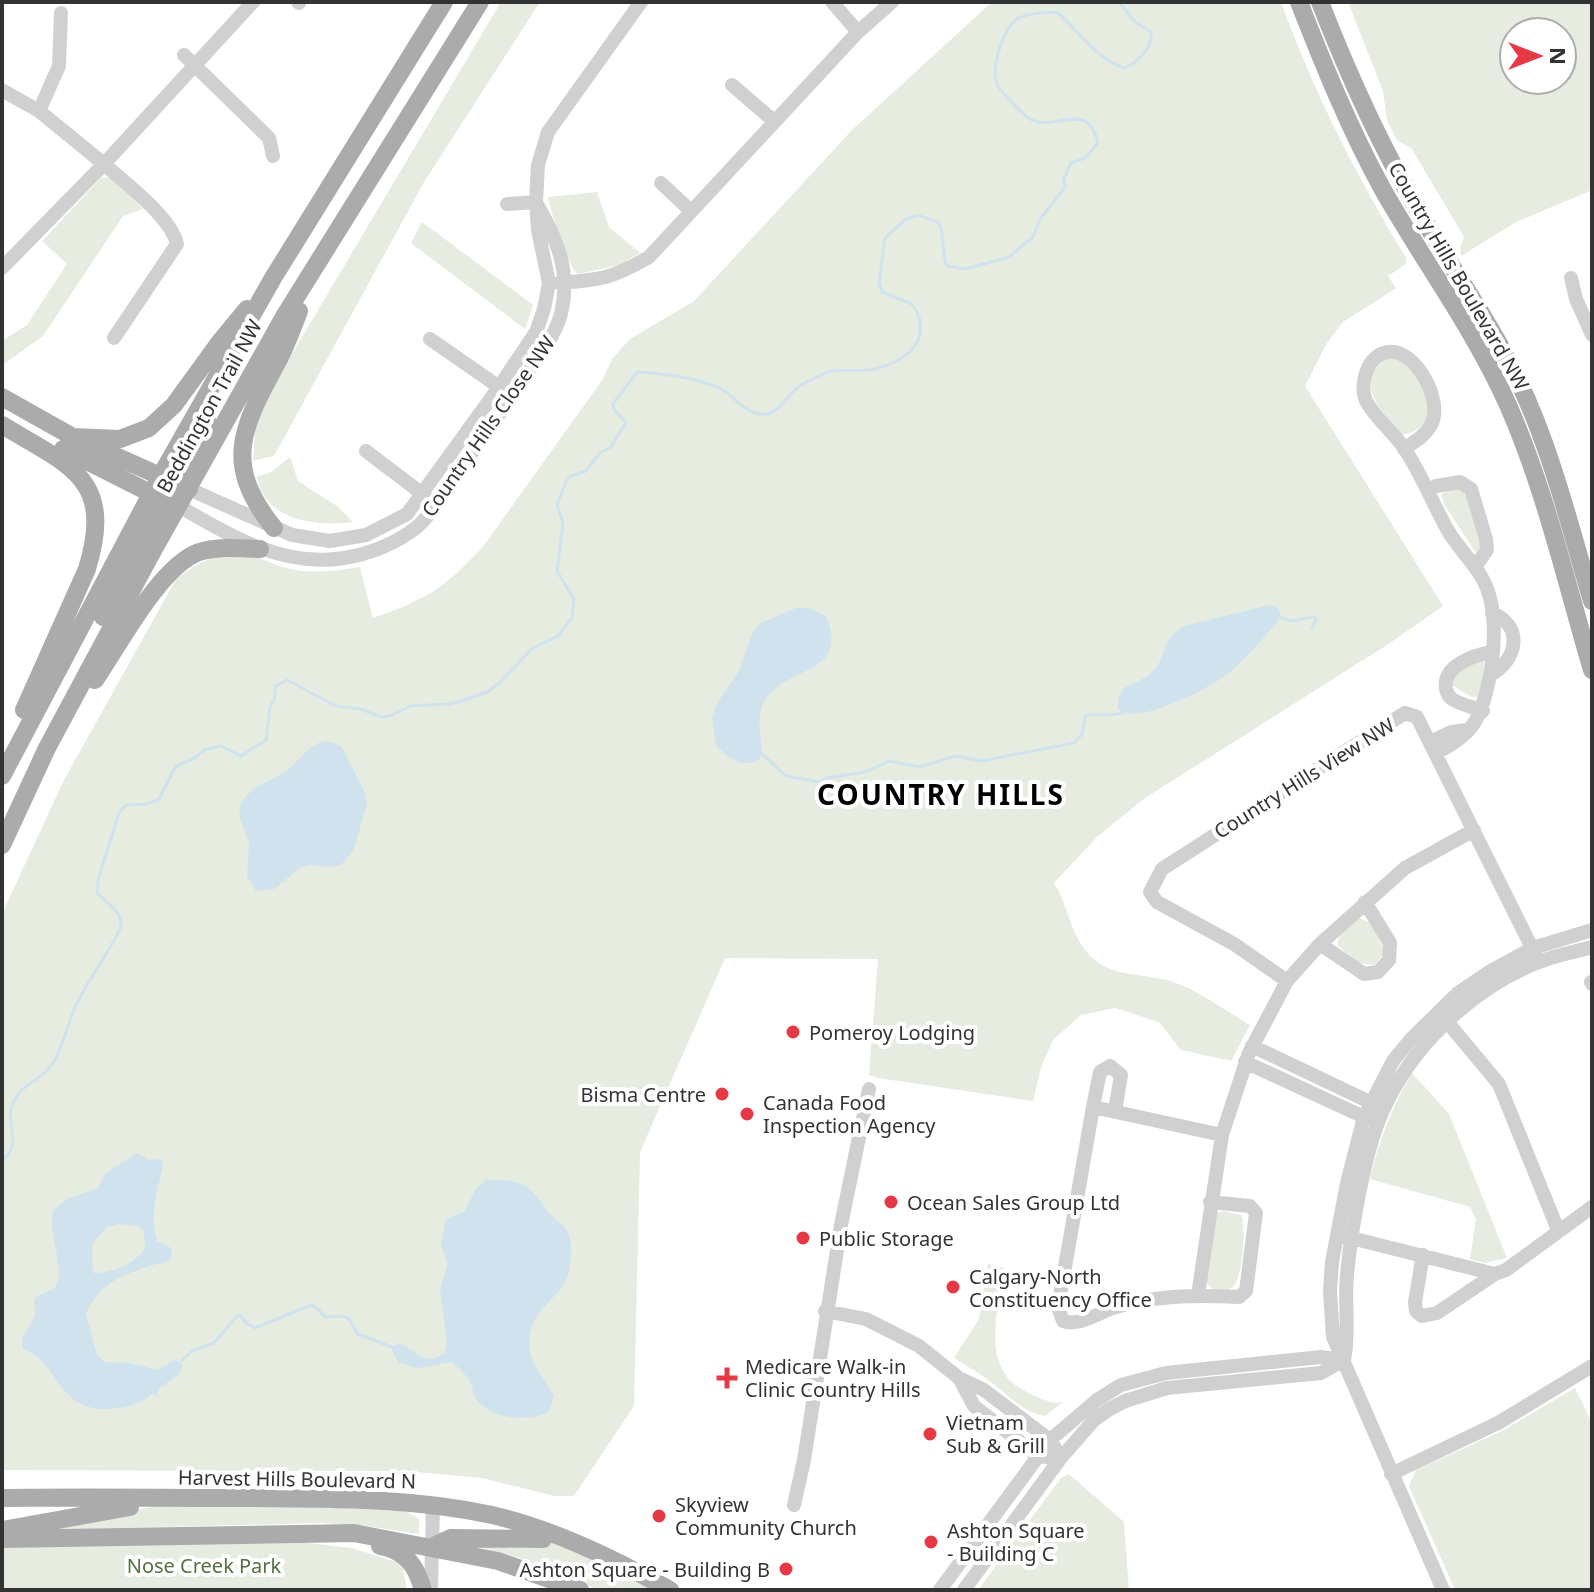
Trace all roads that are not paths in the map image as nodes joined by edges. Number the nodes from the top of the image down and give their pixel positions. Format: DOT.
graph roads {
  1 [pos="253,2"];
  2 [pos="444,2"];
  3 [pos="481,2"];
  4 [pos="641,2"];
  5 [pos="832,2"];
  6 [pos="892,2"];
  7 [pos="1299,2"];
  8 [pos="1320,2"];
  9 [pos="61,13"];
  10 [pos="858,32"];
  11 [pos="190,61"];
  12 [pos="732,85"];
  13 [pos="2,90"];
  14 [pos="39,111"];
  15 [pos="774,121"];
  16 [pos="273,156"];
  17 [pos="104,164"];
  18 [pos="661,183"];
  19 [pos="536,202"];
  20 [pos="507,204"];
  21 [pos="691,211"];
  22 [pos="321,257"];
  23 [pos="2,268"];
  24 [pos="273,278"];
  25 [pos="1571,278"];
  26 [pos="566,282"];
  27 [pos="549,283"];
  28 [pos="1592,335"];
  29 [pos="114,338"];
  30 [pos="430,339"];
  31 [pos="499,387"];
  32 [pos="513,396"];
  33 [pos="2,397"];
  34 [pos="2,414"];
  35 [pos="2,425"];
  36 [pos="73,437"];
  37 [pos="1404,449"];
  38 [pos="366,451"];
  39 [pos="174,483"];
  40 [pos="1428,491"];
  41 [pos="422,494"];
  42 [pos="164,500"];
  43 [pos="435,504"];
  44 [pos="247,516"];
  45 [pos="274,528"];
  46 [pos="238,544"];
  47 [pos="260,549"];
  48 [pos="1475,567"];
  49 [pos="1592,601"];
  50 [pos="1492,613"];
  51 [pos="1492,652"];
  52 [pos="1592,670"];
  53 [pos="1490,675"];
  54 [pos="1483,711"];
  55 [pos="47,748"];
  56 [pos="1432,748"];
  57 [pos="2,769"];
  58 [pos="2,776"];
  59 [pos="1474,830"];
  60 [pos="2,845"];
  61 [pos="1365,902"];
  62 [pos="1592,930"];
  63 [pos="1320,944"];
  64 [pos="1592,947"];
  65 [pos="1536,955"];
  66 [pos="1287,981"];
  67 [pos="1443,1017"];
  68 [pos="1249,1054"];
  69 [pos="869,1089"];
  70 [pos="1372,1103"];
  71 [pos="1093,1107"];
  72 [pos="1115,1111"];
  73 [pos="1381,1116"];
  74 [pos="1364,1117"];
  75 [pos="1222,1135"];
  76 [pos="1210,1202"];
  77 [pos="1592,1207"];
  78 [pos="1558,1230"];
  79 [pos="1345,1236"];
  80 [pos="1423,1255"];
  81 [pos="1495,1274"];
  82 [pos="1198,1295"];
  83 [pos="825,1311"];
  84 [pos="1344,1360"];
  85 [pos="1592,1366"];
  86 [pos="959,1378"];
  87 [pos="1050,1440"];
  88 [pos="1038,1456"];
  89 [pos="1060,1459"];
  90 [pos="1391,1474"];
  91 [pos="2,1498"];
  92 [pos="184,1498"];
  93 [pos="433,1505"];
  94 [pos="794,1505"];
  95 [pos="2,1530"];
  96 [pos="307,1533"];
  97 [pos="2,1539"];
  98 [pos="574,1543"];
  99 [pos="432,1547"];
  100 [pos="423,1590"];
  101 [pos="431,1590"];
  102 [pos="580,1590"];
  103 [pos="670,1590"];
  104 [pos="940,1590"];
  105 [pos="964,1590"];
  106 [pos="1443,1590"];
  1 -- 11 [label="street"];
  2 -- 24 [label="main road, Beddington Trail NW"];
  3 -- 22 [label="main road, Beddington Trail NW"];
  4 -- 19 [label="street, Country Hills Close NW"];
  5 -- 10 [label="street"];
  6 -- 10 [label="street"];
  7 -- 52 [label="main road, Country Hills Boulevard NW"];
  8 -- 49 [label="main road, Country Hills Boulevard NW"];
  9 -- 14 [label="street"];
  10 -- 15 [label="street"];
  11 -- 16 [label="street"];
  11 -- 17 [label="street"];
  12 -- 15 [label="street"];
  13 -- 14 [label="street"];
  14 -- 17 [label="street"];
  15 -- 21 [label="street"];
  17 -- 23 [label="street"];
  17 -- 29 [label="street"];
  18 -- 21 [label="street"];
  19 -- 20 [label="street"];
  19 -- 26 [label="street, Country Hills Close NW"];
  19 -- 27 [label="street, Country Hills Close NW"];
  21 -- 26 [label="street"];
  22 -- 39 [label="main road, Beddington Trail NW"];
  22 -- 45 [label="main road"];
  24 -- 36 [label="main road"];
  24 -- 39 [label="main road, Beddington Trail NW"];
  25 -- 28 [label="street"];
  26 -- 27 [label="street"];
  26 -- 32 [label="street, Country Hills Close NW"];
  27 -- 31 [label="street, Country Hills Close NW"];
  30 -- 31 [label="street"];
  31 -- 32 [label="street"];
  31 -- 41 [label="street, Country Hills Close NW"];
  32 -- 43 [label="street, Country Hills Close NW"];
  33 -- 36 [label="main road"];
  34 -- 42 [label="main road"];
  35 -- 57 [label="main road"];
  36 -- 39 [label="main road"];
  37 -- 37 [label="street"];
  37 -- 40 [label="street"];
  38 -- 41 [label="street"];
  39 -- 42 [label="main road"];
  39 -- 42 [label="main road, Beddington Trail NW"];
  39 -- 44 [label="street, Country Hills Close NW"];
  40 -- 48 [label="street"];
  40 -- 48 [label="street"];
  41 -- 43 [label="street"];
  41 -- 45 [label="street, Country Hills Close NW"];
  42 -- 46 [label="street"];
  42 -- 55 [label="main road, Beddington Trail NW"];
  42 -- 58 [label="main road, Beddington Trail NW"];
  43 -- 47 [label="street, Country Hills Close NW"];
  44 -- 45 [label="street, Country Hills Close NW"];
  44 -- 46 [label="street"];
  46 -- 47 [label="main road"];
  46 -- 55 [label="main road"];
  48 -- 50 [label="street"];
  50 -- 51 [label="street"];
  50 -- 53 [label="street"];
  51 -- 53 [label="street"];
  51 -- 54 [label="street"];
  53 -- 54 [label="street"];
  54 -- 56 [label="street"];
  55 -- 60 [label="main road, Beddington Trail NW"];
  56 -- 59 [label="street, Country Hills View NW"];
  56 -- 66 [label="street, Country Hills View NW"];
  59 -- 61 [label="street"];
  59 -- 65 [label="street, Country Hills View NW"];
  61 -- 63 [label="street"];
  61 -- 63 [label="street"];
  62 -- 65 [label="street"];
  63 -- 66 [label="street"];
  64 -- 65 [label="street"];
  65 -- 67 [label="street"];
  66 -- 68 [label="street"];
  67 -- 70 [label="street"];
  67 -- 73 [label="street"];
  67 -- 78 [label="street"];
  68 -- 70 [label="street"];
  68 -- 74 [label="street"];
  68 -- 75 [label="street"];
  69 -- 83 [label="street"];
  70 -- 73 [label="street"];
  70 -- 74 [label="street"];
  71 -- 72 [label="street"];
  71 -- 72 [label="street"];
  71 -- 82 [label="street"];
  72 -- 75 [label="street"];
  73 -- 74 [label="street"];
  73 -- 79 [label="street"];
  74 -- 79 [label="street"];
  75 -- 76 [label="street"];
  76 -- 82 [label="street"];
  76 -- 82 [label="street"];
  77 -- 78 [label="street"];
  78 -- 81 [label="street"];
  79 -- 80 [label="street"];
  79 -- 84 [label="street"];
  80 -- 81 [label="street"];
  80 -- 81 [label="street"];
  83 -- 86 [label="street"];
  83 -- 94 [label="street"];
  84 -- 87 [label="street"];
  84 -- 89 [label="street"];
  84 -- 90 [label="street"];
  85 -- 90 [label="street"];
  86 -- 87 [label="street"];
  86 -- 88 [label="street"];
  87 -- 88 [label="street"];
  87 -- 89 [label="street"];
  88 -- 89 [label="street"];
  88 -- 104 [label="street"];
  89 -- 105 [label="street"];
  90 -- 106 [label="street"];
  91 -- 92 [label="main road, Harvest Hills Boulevard N"];
  92 -- 93 [label="main road, Harvest Hills Boulevard N"];
  92 -- 95 [label="main road"];
  93 -- 98 [label="main road, Harvest Hills Boulevard N"];
  93 -- 99 [label="street"];
  96 -- 97 [label="main road"];
  96 -- 99 [label="main road"];
  96 -- 100 [label="main road"];
  98 -- 99 [label="main road"];
  98 -- 103 [label="main road, Harvest Hills Boulevard N"];
  99 -- 101 [label="street"];
  99 -- 102 [label="main road"];
}
